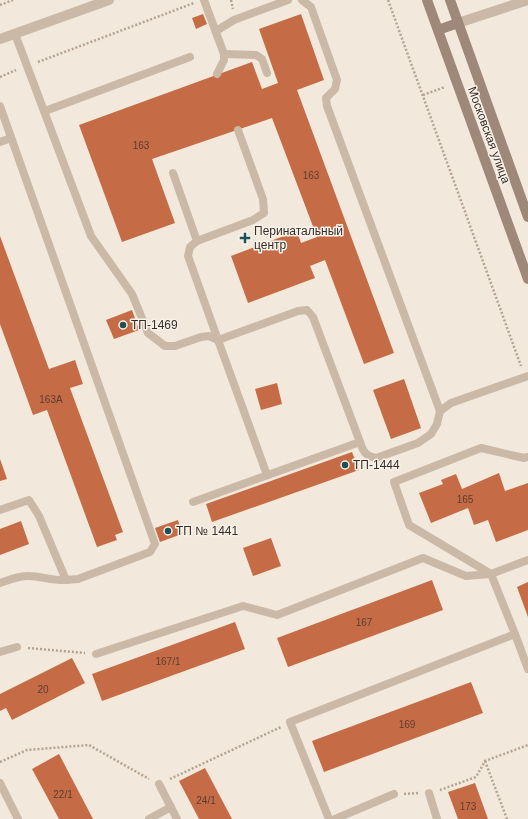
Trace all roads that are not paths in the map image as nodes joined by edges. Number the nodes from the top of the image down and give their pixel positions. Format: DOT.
graph roads {
  1 [pos="109,0"];
  2 [pos="288,0"];
  3 [pos="302,0"];
  4 [pos="427,0"];
  5 [pos="450,0"];
  6 [pos="528,0"];
  7 [pos="200,1"];
  8 [pos="458,23"];
  9 [pos="438,30"];
  10 [pos="216,31"];
  11 [pos="15,34"];
  12 [pos="0,39"];
  13 [pos="224,54"];
  14 [pos="190,57"];
  15 [pos="267,73"];
  16 [pos="217,74"];
  17 [pos="0,106"];
  18 [pos="45,112"];
  19 [pos="238,130"];
  20 [pos="11,138"];
  21 [pos="0,142"];
  22 [pos="173,173"];
  23 [pos="528,217"];
  24 [pos="197,241"];
  25 [pos="528,278"];
  26 [pos="218,340"];
  27 [pos="527,377"];
  28 [pos="440,411"];
  29 [pos="360,442"];
  30 [pos="528,457"];
  31 [pos="268,475"];
  32 [pos="193,502"];
  33 [pos="0,510"];
  34 [pos="528,560"];
  35 [pos="491,574"];
  36 [pos="66,580"];
  37 [pos="0,583"];
  38 [pos="515,634"];
  39 [pos="17,647"];
  40 [pos="0,652"];
  41 [pos="96,654"];
  42 [pos="528,669"];
  43 [pos="0,783"];
  44 [pos="159,784"];
  45 [pos="428,793"];
  46 [pos="394,794"];
  47 [pos="171,807"];
  48 [pos="18,819"];
  49 [pos="149,819"];
  50 [pos="177,819"];
  51 [pos="329,819"];
  52 [pos="335,819"];
  53 [pos="437,819"];
  1 -- 11 [label="street"];
  2 -- 10 [label="lane"];
  3 -- 28 [label="lane"];
  4 -- 9 [label="main road, Московская улица"];
  5 -- 8 [label="main road, Московская улица"];
  6 -- 8 [label="street"];
  7 -- 10 [label="lane"];
  8 -- 9 [label="main road"];
  8 -- 23 [label="main road, Московская улица"];
  9 -- 25 [label="main road, Московская улица"];
  10 -- 13 [label="lane"];
  11 -- 12 [label="street"];
  11 -- 18 [label="lane"];
  13 -- 15 [label="lane"];
  13 -- 16 [label="lane"];
  14 -- 18 [label="lane"];
  17 -- 20 [label="lane"];
  18 -- 26 [label="lane"];
  19 -- 24 [label="lane"];
  20 -- 21 [label="lane"];
  20 -- 36 [label="lane"];
  22 -- 24 [label="lane"];
  24 -- 26 [label="lane"];
  26 -- 29 [label="lane"];
  26 -- 31 [label="lane"];
  27 -- 28 [label="lane"];
  28 -- 29 [label="lane"];
  29 -- 31 [label="lane"];
  30 -- 35 [label="lane"];
  31 -- 32 [label="lane"];
  33 -- 36 [label="lane"];
  34 -- 35 [label="lane"];
  35 -- 38 [label="lane"];
  35 -- 41 [label="lane"];
  36 -- 37 [label="lane"];
  38 -- 42 [label="lane"];
  38 -- 51 [label="lane"];
  39 -- 40 [label="lane"];
  43 -- 48 [label="lane"];
  44 -- 47 [label="lane"];
  45 -- 53 [label="lane"];
  46 -- 52 [label="lane"];
  47 -- 49 [label="lane"];
  47 -- 50 [label="lane"];
}
